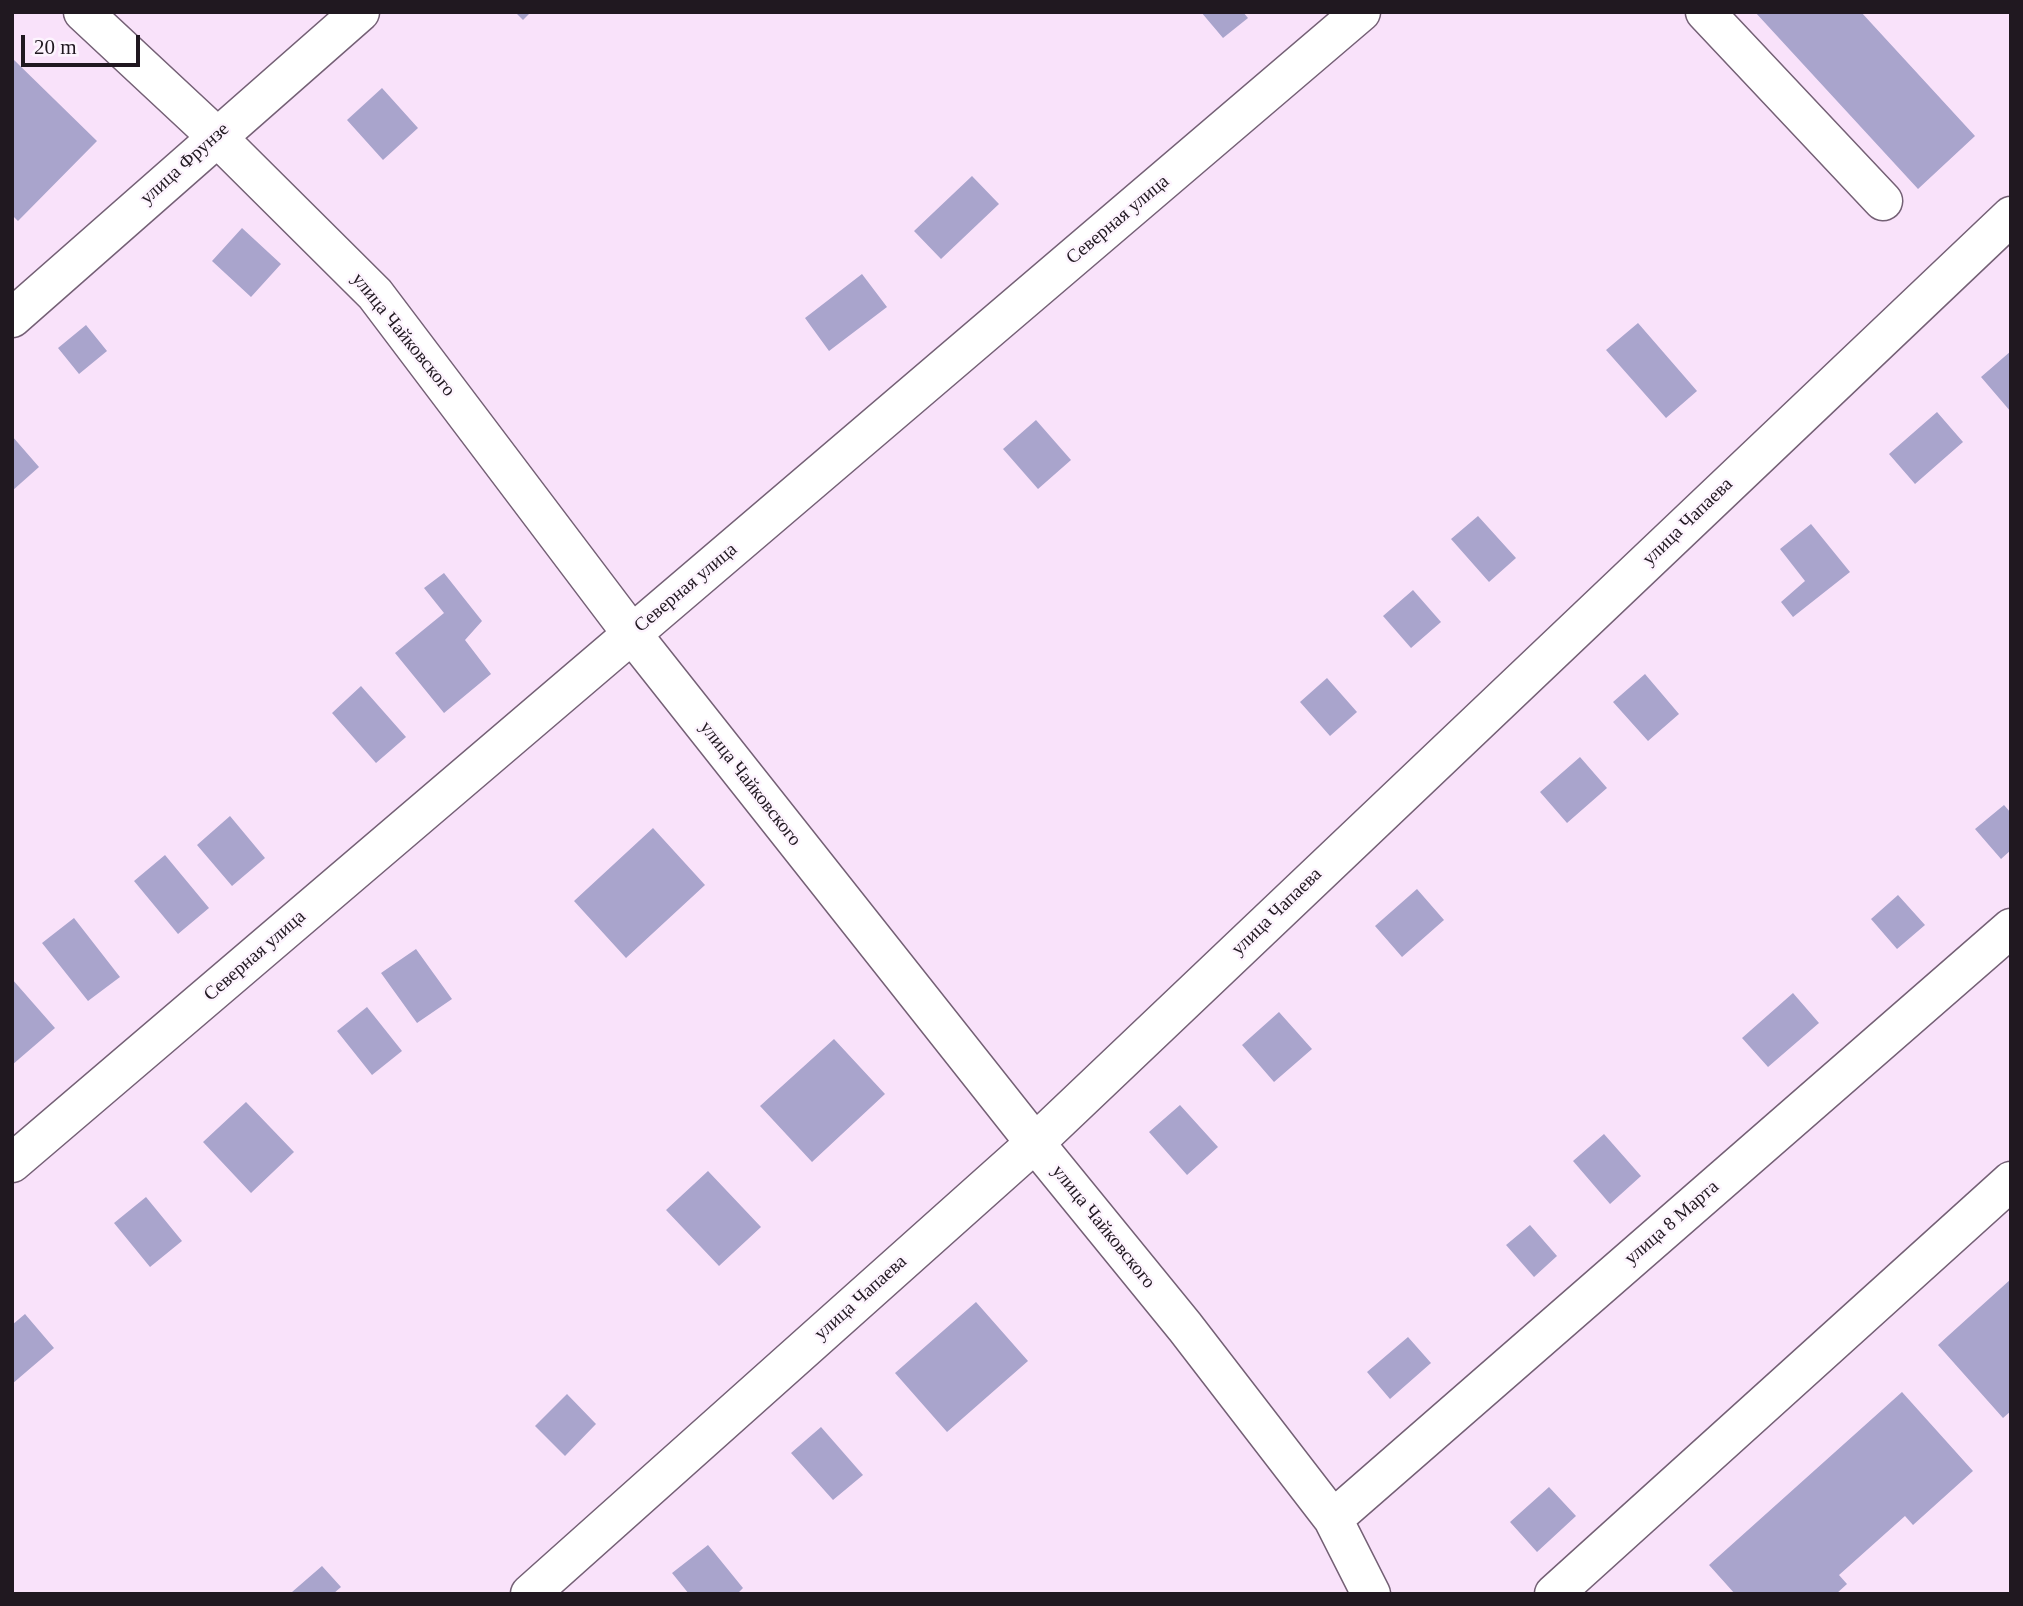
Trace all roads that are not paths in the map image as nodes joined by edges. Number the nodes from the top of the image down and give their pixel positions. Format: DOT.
graph roads {
  1 [pos="83,12"];
  2 [pos="360,12"];
  3 [pos="1361,12"];
  4 [pos="1705,12"];
  5 [pos="216,136"];
  6 [pos="1883,201"];
  7 [pos="2011,216"];
  8 [pos="12,318"];
  9 [pos="632,634"];
  10 [pos="2011,928"];
  11 [pos="1035,1143"];
  12 [pos="12,1163"];
  13 [pos="2011,1181"];
  14 [pos="1333,1519"];
  15 [pos="530,1594"];
  16 [pos="1371,1594"];
  17 [pos="1554,1594"];
  1 -- 5 [label="street, улица Чайковского"];
  2 -- 5 [label="street, улица Фрунзе"];
  3 -- 9 [label="street, Северная улица"];
  4 -- 6 [label="street"];
  5 -- 8 [label="street, улица Фрунзе"];
  5 -- 9 [label="street, улица Чайковского"];
  7 -- 11 [label="street, улица Чапаева"];
  9 -- 11 [label="street, улица Чайковского"];
  9 -- 12 [label="street, Северная улица"];
  10 -- 14 [label="street, улица 8 Марта"];
  11 -- 14 [label="street, улица Чайковского"];
  11 -- 15 [label="street, улица Чапаева"];
  13 -- 17 [label="street"];
  14 -- 16 [label="street, улица Чайковского"];
}
